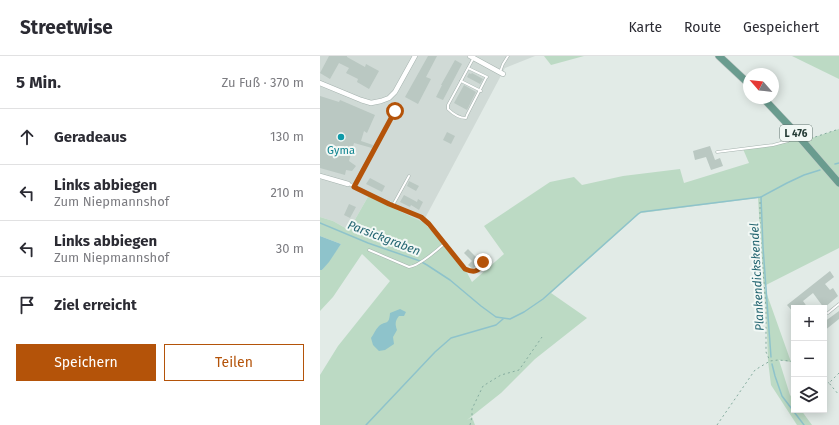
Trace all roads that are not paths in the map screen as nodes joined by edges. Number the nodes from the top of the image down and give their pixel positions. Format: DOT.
graph roads {
  1 [pos="415,56"];
  2 [pos="508,56"];
  3 [pos="719,56"];
  4 [pos="472,57"];
  5 [pos="468,68"];
  6 [pos="502,73"];
  7 [pos="743,78"];
  8 [pos="461,80"];
  9 [pos="320,83"];
  10 [pos="481,90"];
  11 [pos="769,104"];
  12 [pos="395,111"];
  13 [pos="795,132"];
  14 [pos="717,152"];
  15 [pos="320,176"];
  16 [pos="409,176"];
  17 [pos="839,183"];
  18 [pos="348,184"];
  19 [pos="354,187"];
  20 [pos="393,205"];
  21 [pos="444,244"];
  22 [pos="369,250"];
  23 [pos="483,262"];
  24 [pos="839,304"];
  25 [pos="828,313"];
  1 -- 9 [label="street"];
  2 -- 6 [label="lane"];
  3 -- 7 [label="main road"];
  4 -- 5 [label="lane"];
  4 -- 6 [label="street"];
  5 -- 8 [label="lane"];
  5 -- 10 [label="lane"];
  8 -- 10 [label="lane"];
  8 -- 10 [label="lane"];
  11 -- 13 [label="main road, L 476"];
  12 -- 19 [label="lane"];
  13 -- 14 [label="lane"];
  13 -- 17 [label="main road, L 476"];
  15 -- 18 [label="street"];
  16 -- 20 [label="lane"];
  18 -- 19 [label="lane"];
  19 -- 20 [label="lane"];
  20 -- 21 [label="lane"];
  21 -- 22 [label="lane"];
  21 -- 23 [label="lane"];
  24 -- 25 [label="lane"];
}
